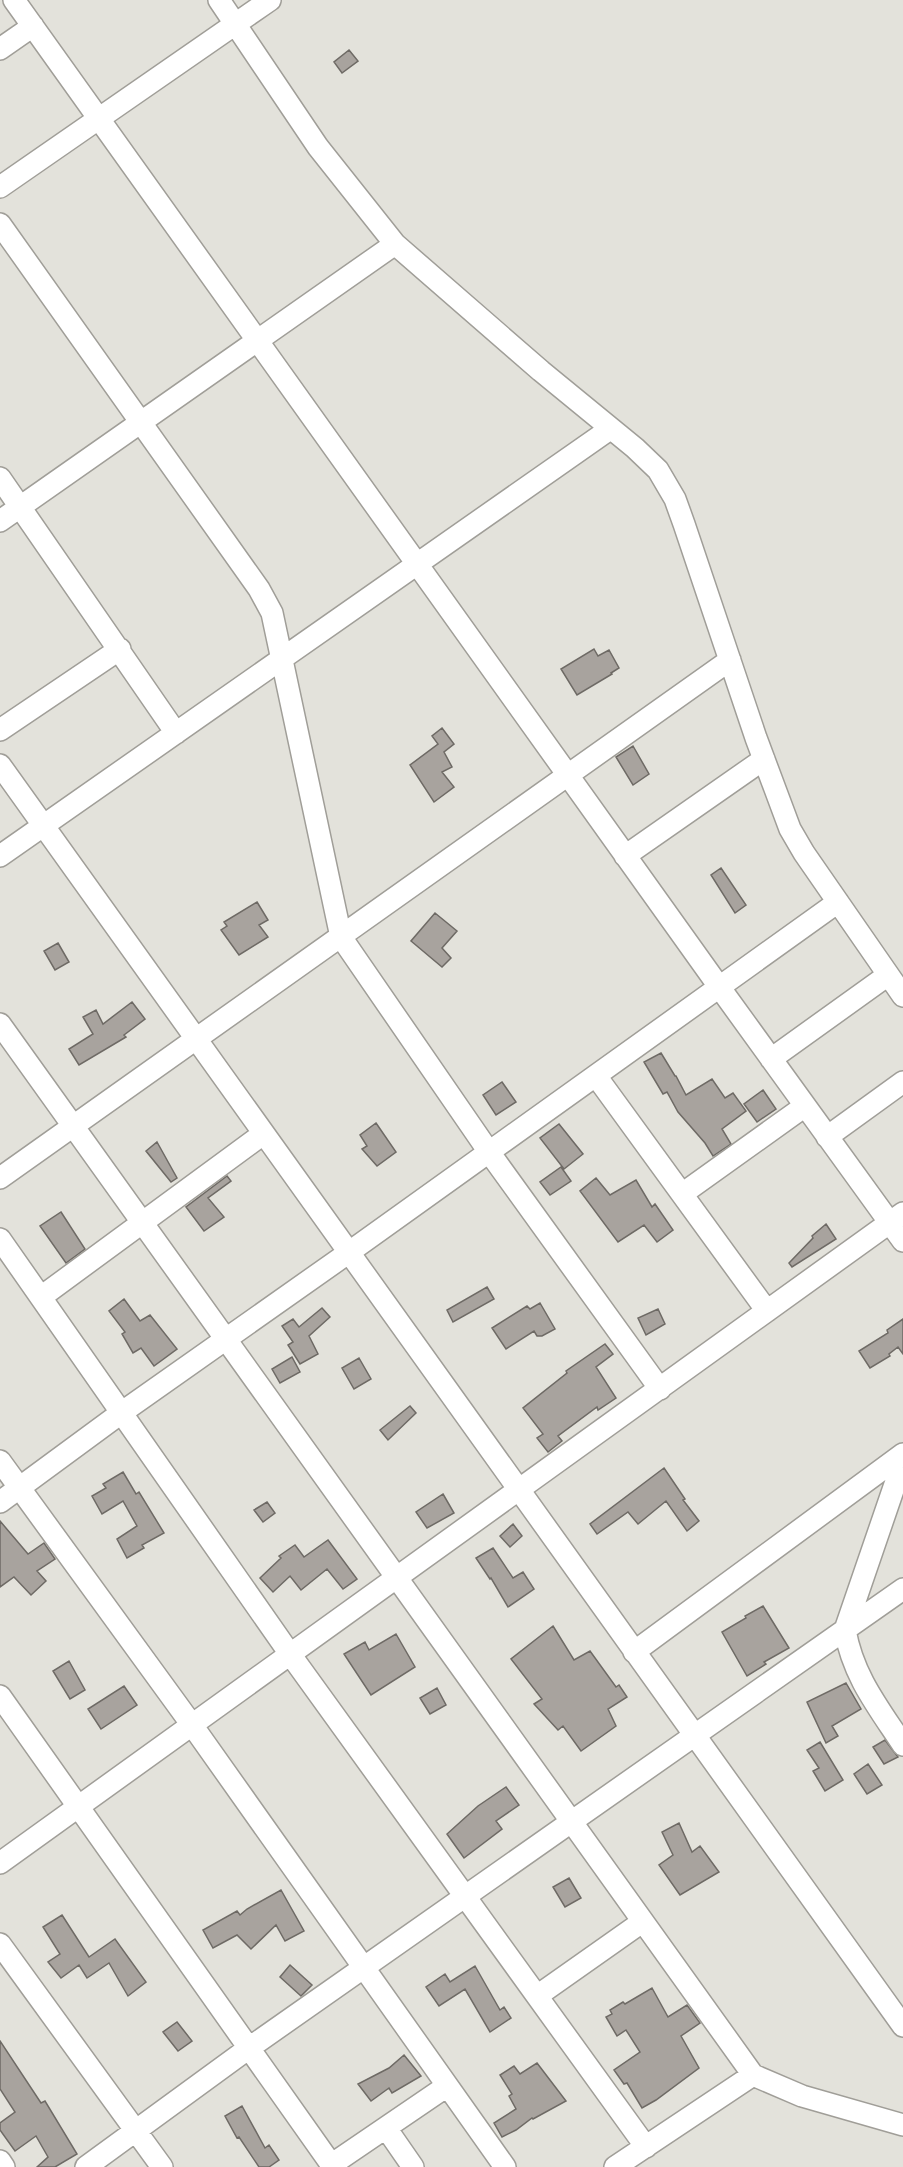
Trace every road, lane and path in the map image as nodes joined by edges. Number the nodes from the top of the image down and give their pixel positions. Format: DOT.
graph roads {
  1 [pos="14,0"];
  2 [pos="219,0"];
  3 [pos="270,0"];
  4 [pos="236,24"];
  5 [pos="33,26"];
  6 [pos="0,49"];
  7 [pos="98,117"];
  8 [pos="0,187"];
  9 [pos="0,224"];
  10 [pos="395,244"];
  11 [pos="257,340"];
  12 [pos="141,423"];
  13 [pos="610,429"];
  14 [pos="0,478"];
  15 [pos="20,507"];
  16 [pos="0,521"];
  17 [pos="417,564"];
  18 [pos="120,649"];
  19 [pos="281,660"];
  20 [pos="730,660"];
  21 [pos="0,730"];
  22 [pos="176,733"];
  23 [pos="764,759"];
  24 [pos="0,765"];
  25 [pos="568,774"];
  26 [pos="42,826"];
  27 [pos="0,856"];
  28 [pos="625,856"];
  29 [pos="838,902"];
  30 [pos="341,937"];
  31 [pos="888,975"];
  32 [pos="720,988"];
  33 [pos="903,996"];
  34 [pos="0,1024"];
  35 [pos="195,1039"];
  36 [pos="771,1059"];
  37 [pos="596,1076"];
  38 [pos="903,1082"];
  39 [pos="805,1106"];
  40 [pos="73,1126"];
  41 [pos="263,1134"];
  42 [pos="827,1137"];
  43 [pos="489,1152"];
  44 [pos="0,1178"];
  45 [pos="682,1194"];
  46 [pos="896,1218"];
  47 [pos="143,1222"];
  48 [pos="0,1239"];
  49 [pos="903,1241"];
  50 [pos="348,1253"];
  51 [pos="41,1297"];
  52 [pos="767,1311"];
  53 [pos="226,1340"];
  54 [pos="660,1389"];
  55 [pos="121,1413"];
  56 [pos="903,1454"];
  57 [pos="0,1461"];
  58 [pos="903,1461"];
  59 [pos="19,1488"];
  60 [pos="517,1489"];
  61 [pos="0,1502"];
  62 [pos="396,1578"];
  63 [pos="903,1589"];
  64 [pos="845,1630"];
  65 [pos="634,1652"];
  66 [pos="290,1654"];
  67 [pos="0,1696"];
  68 [pos="192,1725"];
  69 [pos="694,1736"];
  70 [pos="903,1745"];
  71 [pos="78,1805"];
  72 [pos="572,1823"];
  73 [pos="0,1863"];
  74 [pos="465,1897"];
  75 [pos="642,1922"];
  76 [pos="0,1944"];
  77 [pos="364,1967"];
  78 [pos="537,1996"];
  79 [pos="903,2026"];
  80 [pos="249,2048"];
  81 [pos="753,2075"];
  82 [pos="447,2086"];
  83 [pos="903,2125"];
  84 [pos="386,2128"];
  85 [pos="136,2130"];
  86 [pos="646,2147"];
  87 [pos="0,2161"];
  88 [pos="332,2166"];
  89 [pos="4,2167"];
  90 [pos="86,2167"];
  91 [pos="162,2167"];
  92 [pos="413,2167"];
  93 [pos="505,2167"];
  94 [pos="615,2167"];
  1 -- 5 [label="street"];
  2 -- 4 [label="street"];
  3 -- 4 [label="street"];
  4 -- 7 [label="street"];
  4 -- 10 [label="street"];
  5 -- 6 [label="street"];
  5 -- 7 [label="street"];
  7 -- 8 [label="street"];
  7 -- 11 [label="street"];
  9 -- 12 [label="street"];
  10 -- 11 [label="street"];
  10 -- 13 [label="street"];
  11 -- 12 [label="street"];
  11 -- 17 [label="street"];
  12 -- 15 [label="street"];
  12 -- 19 [label="street"];
  13 -- 17 [label="street"];
  13 -- 20 [label="street"];
  14 -- 15 [label="street"];
  15 -- 16 [label="street"];
  15 -- 18 [label="street"];
  17 -- 19 [label="street"];
  17 -- 25 [label="street"];
  18 -- 21 [label="street"];
  18 -- 22 [label="street"];
  19 -- 22 [label="street"];
  19 -- 30 [label="street"];
  20 -- 23 [label="street"];
  20 -- 25 [label="street"];
  22 -- 26 [label="street"];
  23 -- 28 [label="street"];
  23 -- 29 [label="street"];
  24 -- 26 [label="street"];
  25 -- 28 [label="street"];
  25 -- 30 [label="street"];
  26 -- 27 [label="street"];
  26 -- 35 [label="street"];
  28 -- 32 [label="street"];
  29 -- 31 [label="street"];
  29 -- 32 [label="street"];
  30 -- 35 [label="street"];
  30 -- 43 [label="street"];
  31 -- 33 [label="street"];
  31 -- 36 [label="street"];
  32 -- 36 [label="street"];
  32 -- 37 [label="street"];
  34 -- 40 [label="street"];
  35 -- 40 [label="street"];
  35 -- 41 [label="street"];
  36 -- 39 [label="street"];
  37 -- 43 [label="street"];
  37 -- 45 [label="street"];
  38 -- 42 [label="street"];
  39 -- 42 [label="street"];
  39 -- 45 [label="street"];
  40 -- 44 [label="street"];
  40 -- 47 [label="street"];
  41 -- 47 [label="street"];
  41 -- 50 [label="street"];
  42 -- 46 [label="street"];
  43 -- 50 [label="street"];
  43 -- 54 [label="street"];
  45 -- 52 [label="street"];
  46 -- 49 [label="street"];
  46 -- 52 [label="street"];
  47 -- 51 [label="street"];
  47 -- 53 [label="street"];
  48 -- 51 [label="street"];
  50 -- 53 [label="street"];
  50 -- 60 [label="street"];
  51 -- 55 [label="street"];
  52 -- 54 [label="street"];
  53 -- 55 [label="street"];
  53 -- 62 [label="street"];
  54 -- 60 [label="street"];
  55 -- 59 [label="street"];
  55 -- 66 [label="street"];
  56 -- 65 [label="street"];
  57 -- 59 [label="street"];
  58 -- 64 [label="street"];
  59 -- 61 [label="street"];
  59 -- 68 [label="street"];
  60 -- 62 [label="street"];
  60 -- 65 [label="street"];
  62 -- 66 [label="street"];
  62 -- 72 [label="street"];
  63 -- 64 [label="street"];
  64 -- 69 [label="street"];
  64 -- 70 [label="street"];
  65 -- 69 [label="street"];
  66 -- 68 [label="street"];
  66 -- 74 [label="street"];
  67 -- 71 [label="street"];
  68 -- 71 [label="street"];
  68 -- 77 [label="street"];
  69 -- 72 [label="street"];
  69 -- 79 [label="street"];
  71 -- 73 [label="street"];
  71 -- 80 [label="street"];
  72 -- 74 [label="street"];
  72 -- 75 [label="street"];
  74 -- 77 [label="street"];
  74 -- 78 [label="street"];
  75 -- 78 [label="street"];
  75 -- 81 [label="street"];
  76 -- 85 [label="street"];
  77 -- 80 [label="street"];
  77 -- 82 [label="street"];
  78 -- 86 [label="street"];
  80 -- 85 [label="street"];
  80 -- 88 [label="street"];
  81 -- 83 [label="street"];
  81 -- 86 [label="street"];
  82 -- 84 [label="street"];
  82 -- 93 [label="street"];
  84 -- 88 [label="street"];
  84 -- 92 [label="street"];
  85 -- 90 [label="street"];
  85 -- 91 [label="street"];
  86 -- 94 [label="street"];
  87 -- 89 [label="street"];
}
